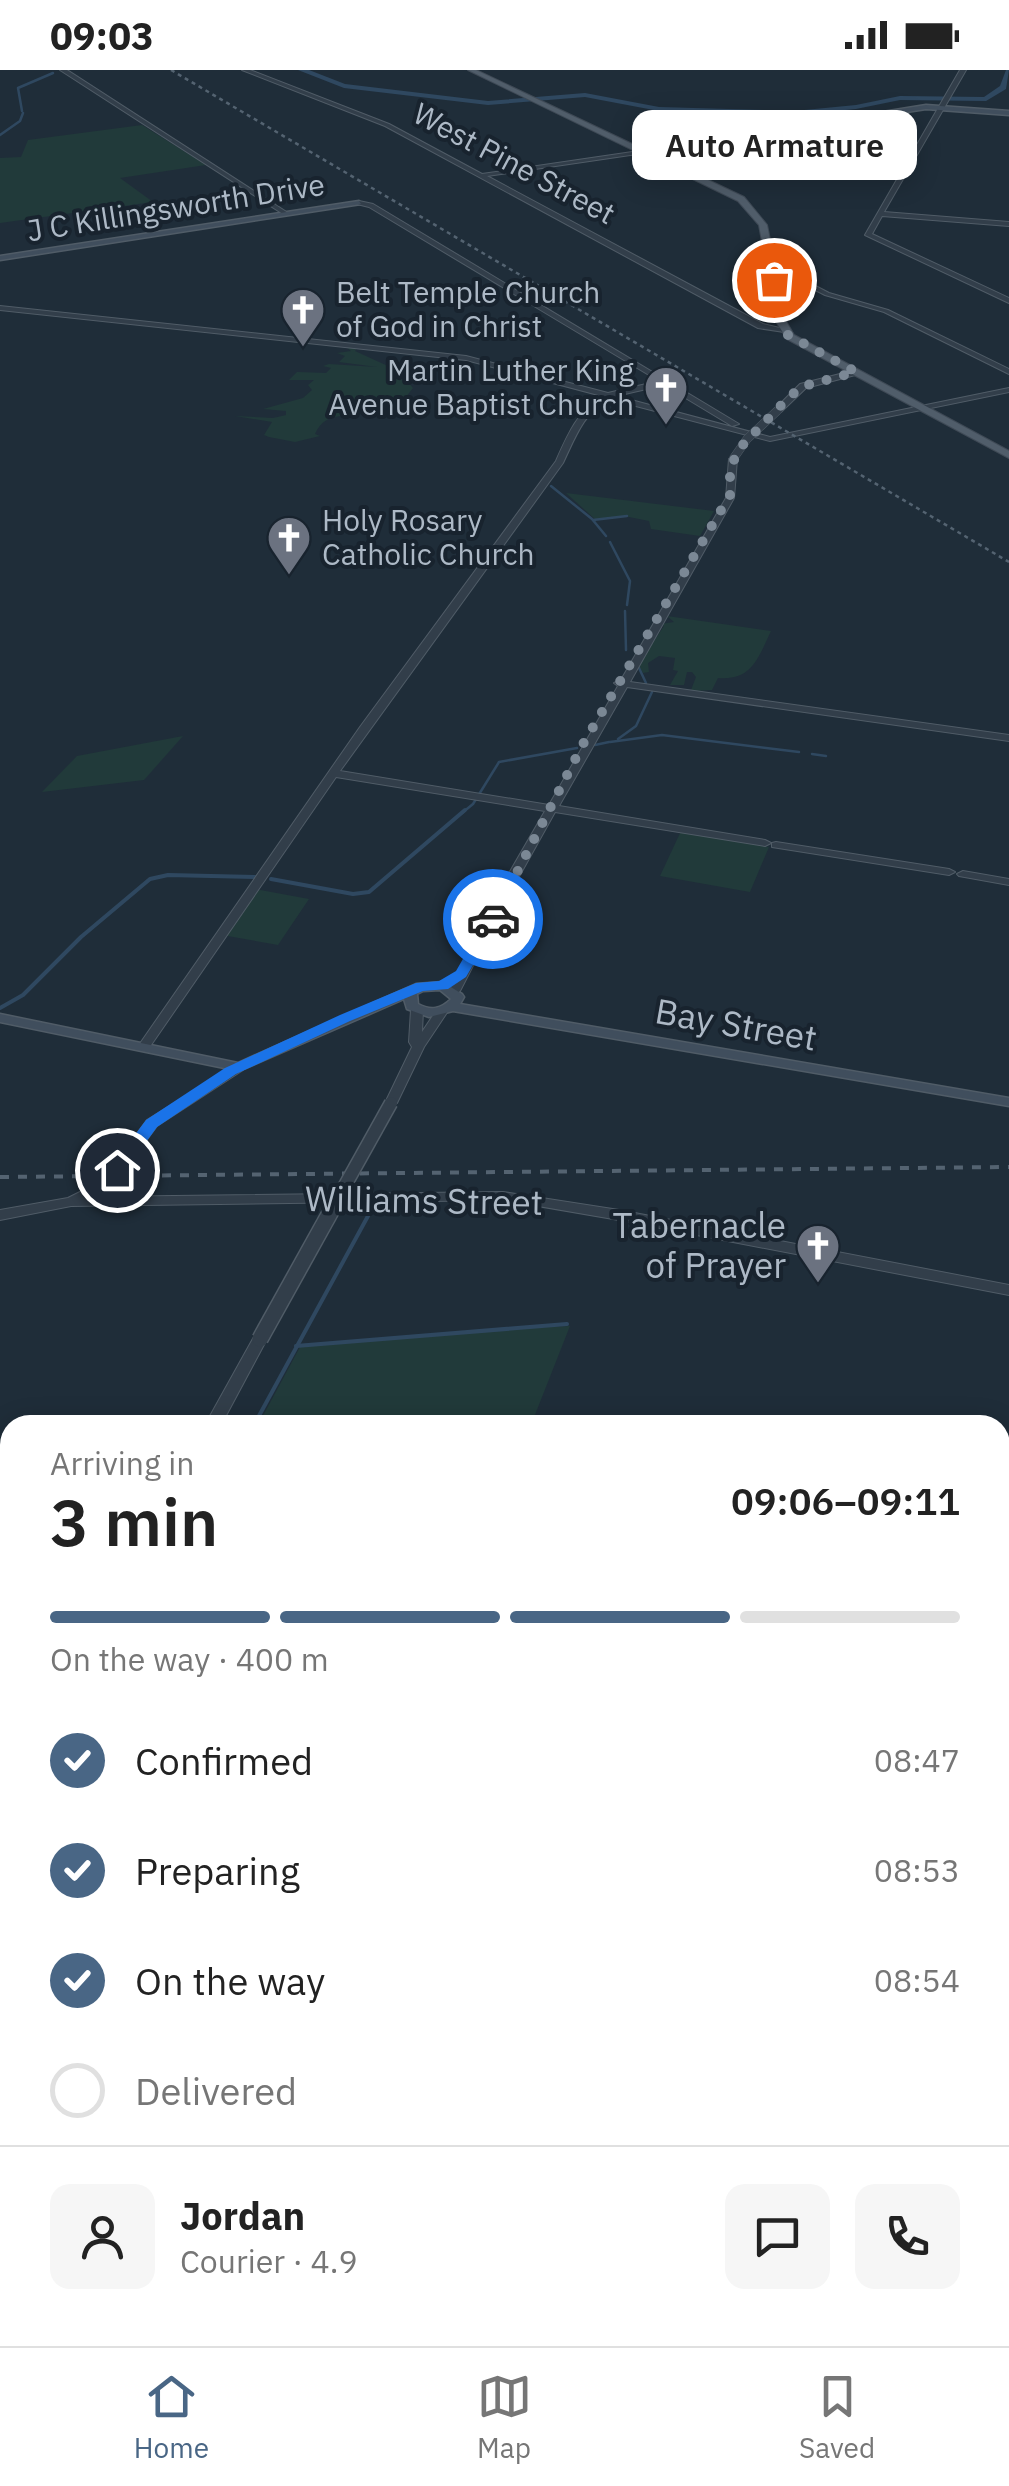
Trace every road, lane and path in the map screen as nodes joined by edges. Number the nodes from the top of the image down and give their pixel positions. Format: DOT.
graph roads {
  1 [pos="63,70"];
  2 [pos="246,70"];
  3 [pos="471,70"];
  4 [pos="963,70"];
  5 [pos="941,108"];
  6 [pos="1009,113"];
  7 [pos="644,151"];
  8 [pos="484,176"];
  9 [pos="359,203"];
  10 [pos="285,214"];
  11 [pos="881,214"];
  12 [pos="1009,224"];
  13 [pos="0,258"];
  14 [pos="770,265"];
  15 [pos="1009,301"];
  16 [pos="0,308"];
  17 [pos="783,326"];
  18 [pos="856,372"];
  19 [pos="1009,372"];
  20 [pos="667,382"];
  21 [pos="1009,390"];
  22 [pos="604,394"];
  23 [pos="924,408"];
  24 [pos="733,425"];
  25 [pos="1009,455"];
  26 [pos="622,683"];
  27 [pos="1009,738"];
  28 [pos="333,773"];
  29 [pos="551,809"];
  30 [pos="956,873"];
  31 [pos="1009,882"];
  32 [pos="461,974"];
  33 [pos="449,998"];
  34 [pos="414,1003"];
  35 [pos="0,1018"];
  36 [pos="146,1045"];
  37 [pos="418,1047"];
  38 [pos="239,1066"];
  39 [pos="1009,1098"];
  40 [pos="71,1202"];
  41 [pos="0,1215"];
  42 [pos="1009,1290"];
  43 [pos="218,1415"];
  1 -- 10 [label="street"];
  2 -- 8 [label="street, West Pine Street"];
  3 -- 7 [label="main road"];
  4 -- 5 [label="street"];
  5 -- 6 [label="main road"];
  5 -- 7 [label="main road"];
  5 -- 11 [label="street"];
  7 -- 8 [label="street"];
  7 -- 14 [label="main road"];
  8 -- 17 [label="street, West Pine Street"];
  9 -- 10 [label="main road, J C Killingsworth Drive"];
  9 -- 20 [label="street"];
  10 -- 13 [label="main road, J C Killingsworth Drive"];
  11 -- 12 [label="street"];
  11 -- 15 [label="street"];
  14 -- 17 [label="main road"];
  14 -- 19 [label="street"];
  16 -- 22 [label="street"];
  17 -- 18 [label="main road, West Pine Street"];
  18 -- 23 [label="main road, West Pine Street"];
  18 -- 26 [label="street, bridge"];
  20 -- 22 [label="street"];
  20 -- 24 [label="street"];
  21 -- 23 [label="street"];
  22 -- 24 [label="street"];
  22 -- 28 [label="street"];
  23 -- 24 [label="street"];
  23 -- 25 [label="main road, West Pine Street"];
  26 -- 27 [label="street"];
  26 -- 29 [label="street"];
  28 -- 29 [label="street"];
  28 -- 36 [label="street"];
  29 -- 30 [label="street"];
  29 -- 32 [label="street"];
  30 -- 31 [label="street"];
  32 -- 33 [label="street"];
  33 -- 34 [label="main road, Bay Street"];
  33 -- 34 [label="main road"];
  33 -- 37 [label="street"];
  33 -- 39 [label="main road, Bay Street"];
  34 -- 37 [label="street"];
  34 -- 38 [label="main road"];
  35 -- 36 [label="main road"];
  36 -- 38 [label="main road"];
  37 -- 43 [label="street, bridge"];
  38 -- 40 [label="street"];
  40 -- 41 [label="street"];
  40 -- 42 [label="street, Williams Street"];
}
